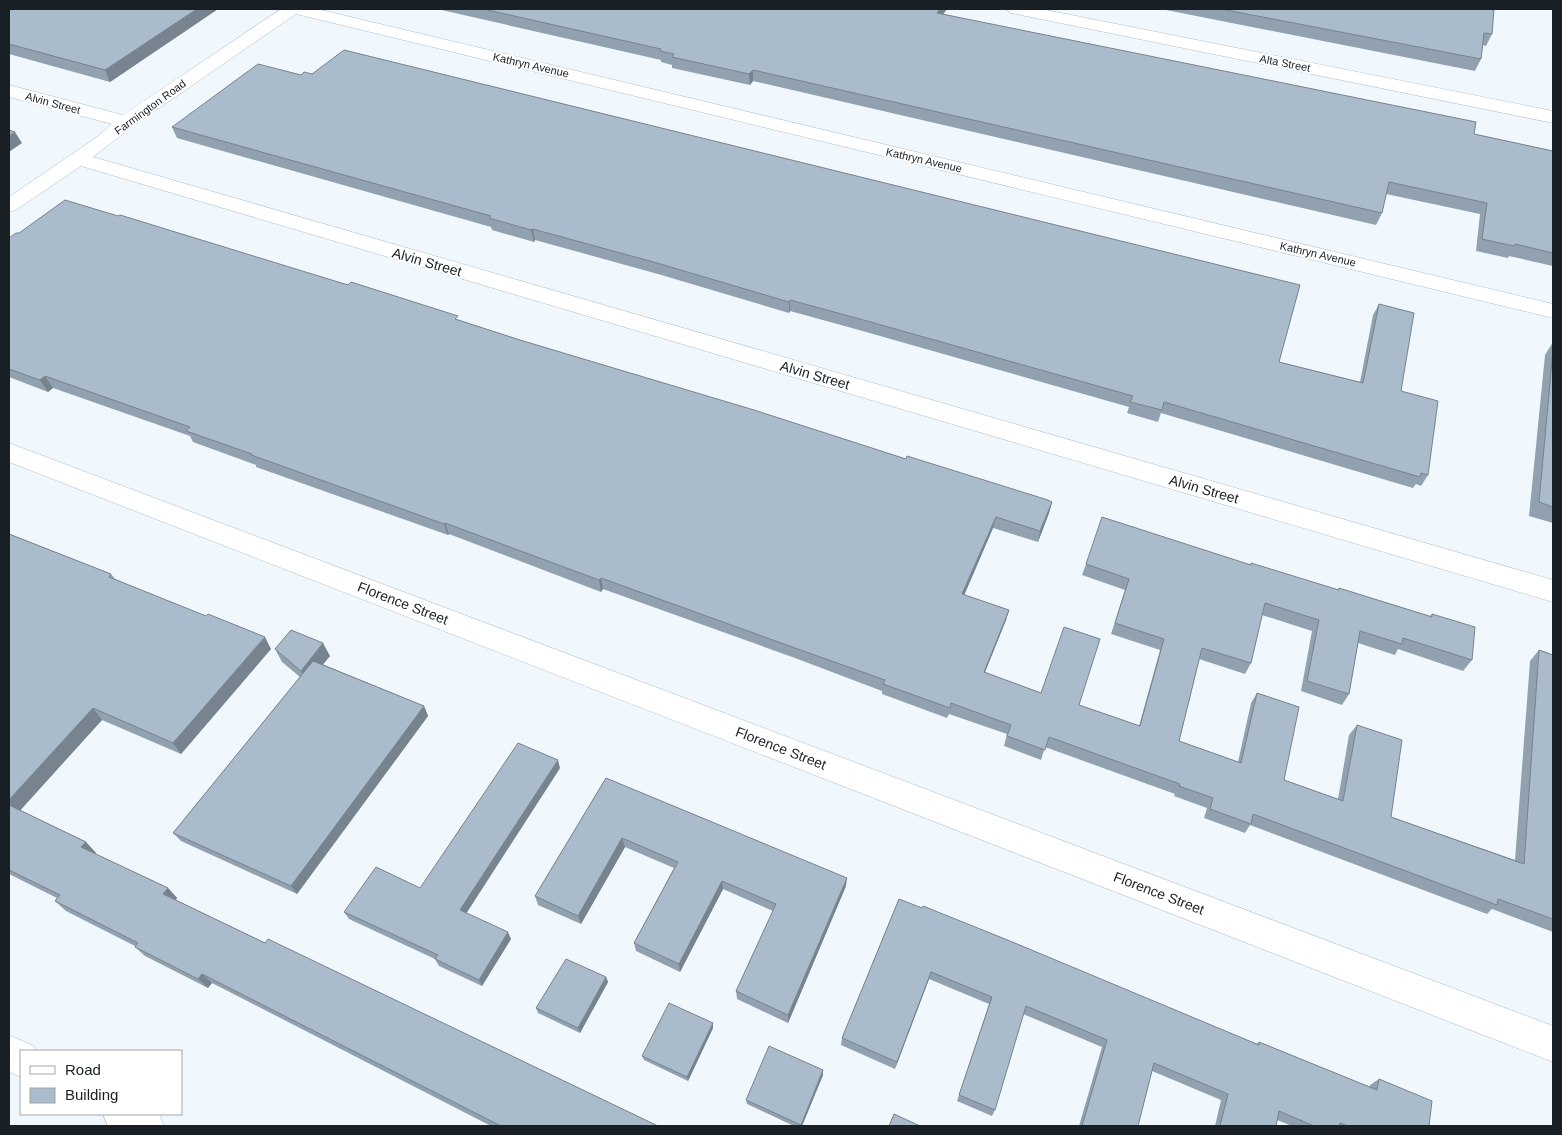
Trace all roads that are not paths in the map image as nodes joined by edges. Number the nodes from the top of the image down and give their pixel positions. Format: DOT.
graph roads {
  1 [pos="294,9"];
  2 [pos="1016,9"];
  3 [pos="9,91"];
  4 [pos="1553,117"];
  5 [pos="126,122"];
  6 [pos="78,159"];
  7 [pos="9,206"];
  8 [pos="1553,310"];
  9 [pos="9,452"];
  10 [pos="1553,591"];
  11 [pos="1553,1044"];
  12 [pos="9,1052"];
  13 [pos="20,1058"];
  14 [pos="124,1115"];
  15 [pos="145,1126"];
  1 -- 5 [label="street, Farmington Road"];
  1 -- 8 [label="street, Kathryn Avenue"];
  2 -- 4 [label="street, Alta Street"];
  3 -- 5 [label="street, Alvin Street"];
  5 -- 6 [label="street, Farmington Road"];
  6 -- 7 [label="street, Farmington Road"];
  6 -- 10 [label="street, Alvin Street"];
  9 -- 11 [label="street, Florence Street"];
  12 -- 13 [label="street"];
  14 -- 15 [label="street"];
}
